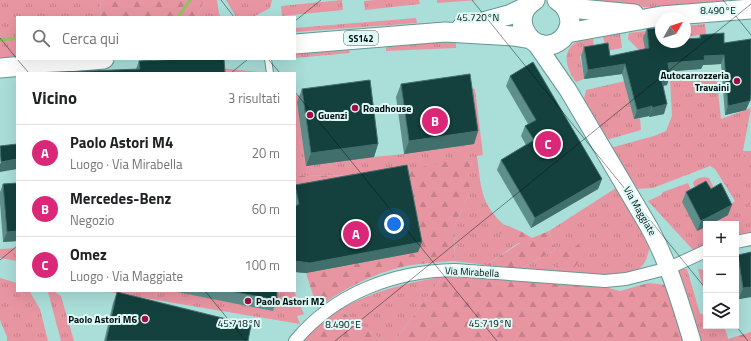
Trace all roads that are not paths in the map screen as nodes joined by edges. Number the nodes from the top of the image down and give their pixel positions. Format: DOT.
graph roads {
  1 [pos="559,1"];
  2 [pos="532,3"];
  3 [pos="751,9"];
  4 [pos="691,14"];
  5 [pos="655,15"];
  6 [pos="655,17"];
  7 [pos="445,32"];
  8 [pos="564,36"];
  9 [pos="532,40"];
  10 [pos="296,44"];
  11 [pos="92,60"];
  12 [pos="268,60"];
  13 [pos="0,68"];
  14 [pos="270,72"];
  15 [pos="568,90"];
  16 [pos="751,239"];
  17 [pos="739,241"];
  18 [pos="703,252"];
  19 [pos="669,268"];
  20 [pos="295,341"];
  21 [pos="692,341"];
  1 -- 5 [label="main road, SS142"];
  1 -- 8 [label="main road, SS142"];
  2 -- 7 [label="main road, SS142"];
  2 -- 9 [label="main road, SS142"];
  3 -- 4 [label="main road, SS142"];
  6 -- 8 [label="main road, SS142"];
  7 -- 9 [label="main road, SS142"];
  7 -- 10 [label="main road, SS142"];
  8 -- 9 [label="main road, SS142"];
  8 -- 15 [label="street, Via Maggiate"];
  9 -- 15 [label="street, Via Maggiate"];
  11 -- 13 [label="main road"];
  12 -- 14 [label="lane"];
  15 -- 19 [label="street, Via Maggiate"];
  16 -- 17 [label="street"];
  18 -- 19 [label="street, Via Mirabella"];
  19 -- 20 [label="street, Via Mirabella"];
  19 -- 21 [label="street, Via Maggiate"];
}
